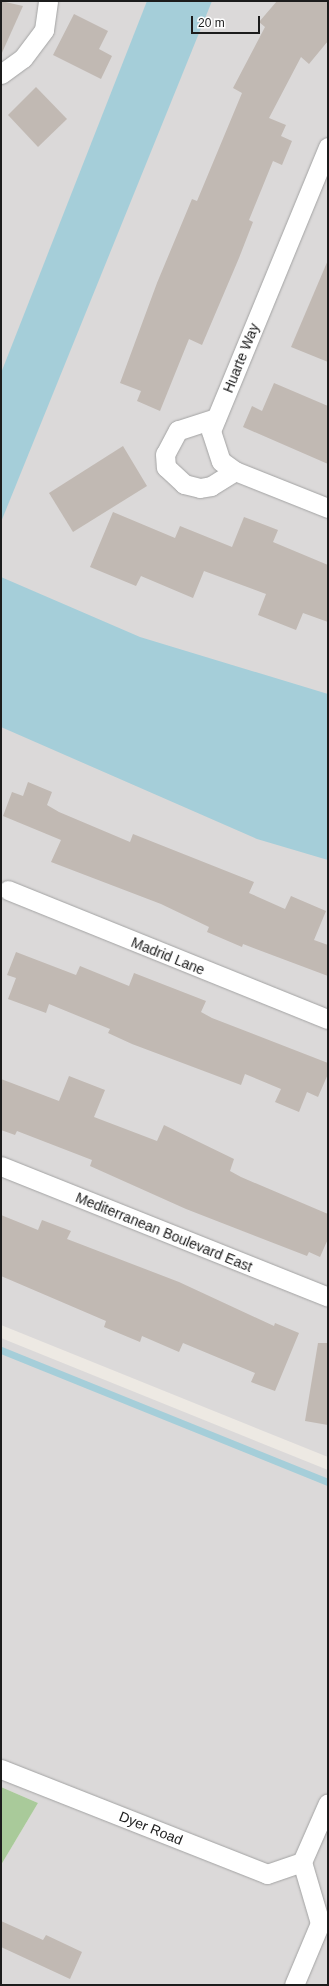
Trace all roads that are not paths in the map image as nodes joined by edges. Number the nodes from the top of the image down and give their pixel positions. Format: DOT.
graph roads {
  1 [pos="48,1"];
  2 [pos="1,74"];
  3 [pos="328,146"];
  4 [pos="216,418"];
  5 [pos="235,471"];
  6 [pos="328,508"];
  7 [pos="8,890"];
  8 [pos="328,1019"];
  9 [pos="1,1166"];
  10 [pos="328,1297"];
  11 [pos="1,1769"];
  12 [pos="328,1803"];
  13 [pos="302,1862"];
  14 [pos="294,1985"];
  1 -- 2 [label="street"];
  3 -- 4 [label="street, Huarte Way"];
  4 -- 5 [label="street, Huarte Way"];
  4 -- 5 [label="street"];
  5 -- 6 [label="street, Huarte Way"];
  7 -- 8 [label="street, Madrid Lane"];
  9 -- 10 [label="street, Mediterranean Boulevard East"];
  11 -- 13 [label="street, Dyer Road"];
  12 -- 13 [label="street"];
  13 -- 14 [label="street"];
}
